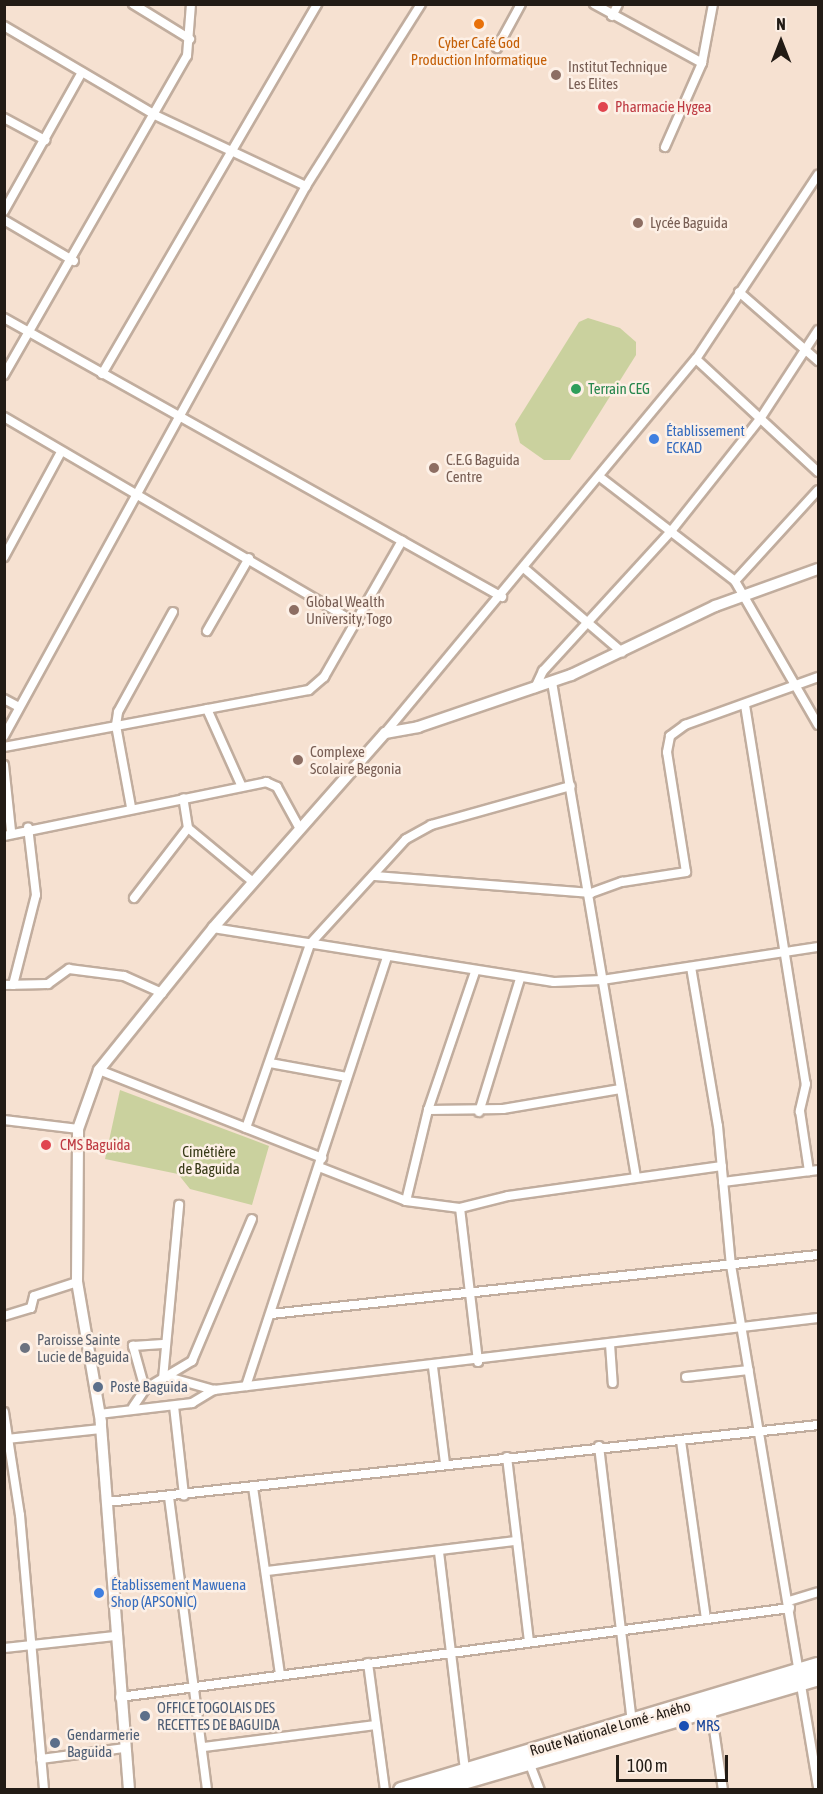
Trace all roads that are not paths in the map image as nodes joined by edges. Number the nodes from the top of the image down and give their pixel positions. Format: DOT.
graph roads {
  1 [pos="133,4"];
  2 [pos="191,4"];
  3 [pos="317,4"];
  4 [pos="421,4"];
  5 [pos="521,4"];
  6 [pos="594,4"];
  7 [pos="618,4"];
  8 [pos="713,4"];
  9 [pos="612,16"];
  10 [pos="4,26"];
  11 [pos="190,39"];
  12 [pos="497,48"];
  13 [pos="702,63"];
  14 [pos="82,72"];
  15 [pos="155,115"];
  16 [pos="4,118"];
  17 [pos="45,140"];
  18 [pos="665,147"];
  19 [pos="233,152"];
  20 [pos="819,175"];
  21 [pos="306,186"];
  22 [pos="4,211"];
  23 [pos="4,220"];
  24 [pos="74,261"];
  25 [pos="739,292"];
  26 [pos="4,318"];
  27 [pos="819,330"];
  28 [pos="31,333"];
  29 [pos="805,349"];
  30 [pos="696,359"];
  31 [pos="819,361"];
  32 [pos="102,374"];
  33 [pos="4,375"];
  34 [pos="4,417"];
  35 [pos="760,418"];
  36 [pos="182,420"];
  37 [pos="61,452"];
  38 [pos="819,472"];
  39 [pos="600,477"];
  40 [pos="819,490"];
  41 [pos="140,496"];
  42 [pos="672,530"];
  43 [pos="402,541"];
  44 [pos="4,557"];
  45 [pos="249,558"];
  46 [pos="525,569"];
  47 [pos="819,569"];
  48 [pos="735,581"];
  49 [pos="742,594"];
  50 [pos="502,597"];
  51 [pos="173,612"];
  52 [pos="356,622"];
  53 [pos="589,624"];
  54 [pos="207,631"];
  55 [pos="622,652"];
  56 [pos="819,677"];
  57 [pos="552,682"];
  58 [pos="536,688"];
  59 [pos="797,688"];
  60 [pos="4,699"];
  61 [pos="745,705"];
  62 [pos="19,707"];
  63 [pos="207,708"];
  64 [pos="116,725"];
  65 [pos="819,725"];
  66 [pos="385,732"];
  67 [pos="4,736"];
  68 [pos="4,747"];
  69 [pos="4,765"];
  70 [pos="571,786"];
  71 [pos="242,787"];
  72 [pos="183,798"];
  73 [pos="132,807"];
  74 [pos="28,827"];
  75 [pos="188,828"];
  76 [pos="300,829"];
  77 [pos="8,834"];
  78 [pos="375,876"];
  79 [pos="253,882"];
  80 [pos="591,893"];
  81 [pos="135,898"];
  82 [pos="213,928"];
  83 [pos="310,944"];
  84 [pos="819,947"];
  85 [pos="785,952"];
  86 [pos="387,958"];
  87 [pos="691,967"];
  88 [pos="475,972"];
  89 [pos="520,980"];
  90 [pos="602,980"];
  91 [pos="9,985"];
  92 [pos="162,993"];
  93 [pos="270,1063"];
  94 [pos="99,1070"];
  95 [pos="346,1077"];
  96 [pos="620,1089"];
  97 [pos="428,1110"];
  98 [pos="479,1112"];
  99 [pos="4,1120"];
  100 [pos="246,1128"];
  101 [pos="78,1129"];
  102 [pos="322,1158"];
  103 [pos="722,1166"];
  104 [pos="319,1167"];
  105 [pos="814,1170"];
  106 [pos="636,1177"];
  107 [pos="723,1182"];
  108 [pos="406,1201"];
  109 [pos="179,1205"];
  110 [pos="460,1208"];
  111 [pos="252,1219"];
  112 [pos="819,1255"];
  113 [pos="731,1265"];
  114 [pos="77,1282"];
  115 [pos="471,1295"];
  116 [pos="271,1314"];
  117 [pos="4,1316"];
  118 [pos="819,1318"];
  119 [pos="741,1329"];
  120 [pos="163,1344"];
  121 [pos="610,1344"];
  122 [pos="478,1362"];
  123 [pos="433,1367"];
  124 [pos="749,1370"];
  125 [pos="686,1377"];
  126 [pos="165,1378"];
  127 [pos="613,1383"];
  128 [pos="246,1386"];
  129 [pos="145,1389"];
  130 [pos="214,1390"];
  131 [pos="174,1406"];
  132 [pos="133,1407"];
  133 [pos="4,1413"];
  134 [pos="99,1414"];
  135 [pos="6,1425"];
  136 [pos="819,1425"];
  137 [pos="101,1429"];
  138 [pos="760,1432"];
  139 [pos="7,1438"];
  140 [pos="681,1441"];
  141 [pos="599,1446"];
  142 [pos="507,1457"];
  143 [pos="445,1464"];
  144 [pos="253,1487"];
  145 [pos="184,1495"];
  146 [pos="169,1497"];
  147 [pos="107,1502"];
  148 [pos="516,1541"];
  149 [pos="439,1552"];
  150 [pos="267,1571"];
  151 [pos="819,1592"];
  152 [pos="789,1604"];
  153 [pos="706,1618"];
  154 [pos="621,1631"];
  155 [pos="115,1636"];
  156 [pos="529,1642"];
  157 [pos="31,1645"];
  158 [pos="4,1648"];
  159 [pos="452,1652"];
  160 [pos="368,1663"];
  161 [pos="819,1665"];
  162 [pos="280,1674"];
  163 [pos="798,1677"];
  164 [pos="819,1678"];
  165 [pos="194,1686"];
  166 [pos="120,1697"];
  167 [pos="711,1709"];
  168 [pos="632,1721"];
  169 [pos="376,1725"];
  170 [pos="204,1747"];
  171 [pos="125,1748"];
  172 [pos="814,1752"];
  173 [pos="41,1759"];
  174 [pos="529,1762"];
  175 [pos="465,1770"];
  176 [pos="819,1787"];
  177 [pos="439,1789"];
  178 [pos="44,1790"];
  179 [pos="129,1790"];
  180 [pos="207,1790"];
  181 [pos="385,1790"];
  182 [pos="401,1790"];
  183 [pos="540,1790"];
  184 [pos="723,1790"];
  1 -- 11 [label="street"];
  2 -- 11 [label="street"];
  3 -- 19 [label="street"];
  4 -- 21 [label="street"];
  5 -- 12 [label="street"];
  6 -- 9 [label="street"];
  7 -- 9 [label="street"];
  8 -- 13 [label="street"];
  9 -- 13 [label="street"];
  10 -- 14 [label="street"];
  11 -- 15 [label="street"];
  13 -- 18 [label="street"];
  14 -- 15 [label="street"];
  14 -- 17 [label="street"];
  15 -- 19 [label="street"];
  15 -- 24 [label="street"];
  16 -- 17 [label="street"];
  17 -- 22 [label="street"];
  19 -- 21 [label="street"];
  19 -- 32 [label="street"];
  20 -- 25 [label="street"];
  21 -- 36 [label="street"];
  23 -- 24 [label="street"];
  24 -- 28 [label="street"];
  25 -- 29 [label="street"];
  25 -- 30 [label="street"];
  26 -- 28 [label="street"];
  27 -- 29 [label="street"];
  28 -- 32 [label="street"];
  28 -- 33 [label="street"];
  29 -- 31 [label="street"];
  29 -- 35 [label="street"];
  30 -- 35 [label="street"];
  30 -- 39 [label="street"];
  32 -- 36 [label="street"];
  34 -- 37 [label="street"];
  35 -- 38 [label="street"];
  35 -- 42 [label="street"];
  36 -- 41 [label="street"];
  36 -- 43 [label="street"];
  37 -- 41 [label="street"];
  37 -- 44 [label="street"];
  39 -- 42 [label="street"];
  39 -- 46 [label="street"];
  40 -- 48 [label="street"];
  41 -- 45 [label="street"];
  41 -- 62 [label="street"];
  42 -- 48 [label="street"];
  42 -- 53 [label="street"];
  43 -- 50 [label="street"];
  43 -- 52 [label="street"];
  45 -- 52 [label="street"];
  45 -- 54 [label="street"];
  46 -- 50 [label="street"];
  46 -- 53 [label="street"];
  47 -- 49 [label="street"];
  48 -- 49 [label="street"];
  49 -- 55 [label="street"];
  49 -- 59 [label="street"];
  50 -- 66 [label="street"];
  51 -- 64 [label="street"];
  52 -- 63 [label="street"];
  53 -- 55 [label="street"];
  53 -- 58 [label="street"];
  55 -- 57 [label="street"];
  56 -- 59 [label="street"];
  57 -- 58 [label="street"];
  57 -- 70 [label="street"];
  58 -- 66 [label="street"];
  59 -- 61 [label="street"];
  59 -- 65 [label="street"];
  60 -- 62 [label="street"];
  61 -- 80 [label="street"];
  61 -- 85 [label="street"];
  62 -- 67 [label="street"];
  63 -- 64 [label="street"];
  63 -- 71 [label="street"];
  64 -- 68 [label="street"];
  64 -- 73 [label="street"];
  66 -- 76 [label="street"];
  69 -- 77 [label="street"];
  70 -- 78 [label="street"];
  70 -- 80 [label="street"];
  71 -- 72 [label="street"];
  71 -- 76 [label="street"];
  72 -- 73 [label="street"];
  72 -- 75 [label="street"];
  73 -- 74 [label="street"];
  74 -- 77 [label="street"];
  74 -- 91 [label="street"];
  75 -- 79 [label="street"];
  75 -- 81 [label="street"];
  76 -- 79 [label="street"];
  78 -- 80 [label="street"];
  78 -- 83 [label="street"];
  79 -- 82 [label="street"];
  80 -- 90 [label="street"];
  82 -- 83 [label="street"];
  82 -- 92 [label="street"];
  83 -- 86 [label="street"];
  83 -- 93 [label="street"];
  84 -- 85 [label="street"];
  85 -- 87 [label="street"];
  85 -- 105 [label="street"];
  86 -- 88 [label="street"];
  86 -- 95 [label="street"];
  87 -- 90 [label="street"];
  87 -- 103 [label="street"];
  88 -- 89 [label="street"];
  88 -- 97 [label="street"];
  89 -- 90 [label="street"];
  89 -- 98 [label="street"];
  90 -- 96 [label="street"];
  91 -- 92 [label="street"];
  92 -- 94 [label="street"];
  93 -- 95 [label="street"];
  93 -- 100 [label="street"];
  94 -- 100 [label="street"];
  94 -- 101 [label="street"];
  95 -- 102 [label="street"];
  96 -- 98 [label="street"];
  96 -- 106 [label="street"];
  97 -- 98 [label="street"];
  97 -- 108 [label="street"];
  99 -- 101 [label="street"];
  100 -- 102 [label="street"];
  101 -- 114 [label="street"];
  102 -- 104 [label="street"];
  103 -- 106 [label="street"];
  103 -- 107 [label="street"];
  104 -- 108 [label="street"];
  104 -- 116 [label="street"];
  105 -- 107 [label="street"];
  106 -- 110 [label="street"];
  107 -- 113 [label="street"];
  108 -- 110 [label="street"];
  109 -- 120 [label="street"];
  110 -- 115 [label="street"];
  111 -- 126 [label="street"];
  112 -- 113 [label="street"];
  113 -- 115 [label="street"];
  113 -- 119 [label="street"];
  114 -- 117 [label="street"];
  114 -- 134 [label="street"];
  115 -- 116 [label="street"];
  115 -- 122 [label="street"];
  116 -- 128 [label="street"];
  118 -- 119 [label="street"];
  119 -- 121 [label="street"];
  119 -- 124 [label="street"];
  120 -- 126 [label="street"];
  120 -- 129 [label="street"];
  121 -- 122 [label="street"];
  121 -- 127 [label="street"];
  122 -- 123 [label="street"];
  123 -- 128 [label="street"];
  123 -- 143 [label="street"];
  124 -- 125 [label="street"];
  124 -- 138 [label="street"];
  126 -- 129 [label="street"];
  126 -- 130 [label="street"];
  128 -- 130 [label="street"];
  129 -- 132 [label="street"];
  130 -- 131 [label="street"];
  131 -- 132 [label="street"];
  131 -- 145 [label="street"];
  132 -- 134 [label="street"];
  133 -- 135 [label="street"];
  134 -- 137 [label="street"];
  135 -- 139 [label="street"];
  136 -- 138 [label="street"];
  137 -- 139 [label="street"];
  137 -- 147 [label="street"];
  138 -- 140 [label="street"];
  138 -- 152 [label="street"];
  139 -- 157 [label="street"];
  140 -- 141 [label="street"];
  140 -- 153 [label="street"];
  141 -- 142 [label="street"];
  141 -- 154 [label="street"];
  142 -- 143 [label="street"];
  142 -- 148 [label="street"];
  143 -- 144 [label="street"];
  144 -- 145 [label="street"];
  144 -- 150 [label="street"];
  145 -- 146 [label="street"];
  146 -- 147 [label="street"];
  146 -- 165 [label="street"];
  147 -- 155 [label="street"];
  148 -- 149 [label="street"];
  148 -- 156 [label="street"];
  149 -- 150 [label="street"];
  149 -- 159 [label="street"];
  150 -- 162 [label="street"];
  151 -- 152 [label="street"];
  152 -- 153 [label="street"];
  152 -- 163 [label="street"];
  153 -- 154 [label="street"];
  154 -- 156 [label="street"];
  154 -- 168 [label="street"];
  155 -- 157 [label="street"];
  155 -- 166 [label="street"];
  156 -- 159 [label="street"];
  157 -- 158 [label="street"];
  157 -- 173 [label="street"];
  159 -- 160 [label="street"];
  159 -- 175 [label="street"];
  160 -- 162 [label="street"];
  160 -- 169 [label="street"];
  161 -- 163 [label="highway, Route Nationale Lomé - Aného"];
  162 -- 165 [label="street"];
  163 -- 164 [label="highway, Route Nationale Lomé - Aného"];
  163 -- 167 [label="highway, Route Nationale Lomé - Aného"];
  163 -- 168 [label="highway, Route Nationale Lomé - Aného"];
  163 -- 172 [label="street"];
  165 -- 166 [label="street"];
  165 -- 170 [label="street"];
  166 -- 171 [label="street"];
  167 -- 174 [label="highway, Route Nationale Lomé - Aného"];
  167 -- 184 [label="street"];
  168 -- 175 [label="highway, Route Nationale Lomé - Aného"];
  169 -- 170 [label="street"];
  169 -- 181 [label="street"];
  170 -- 180 [label="street"];
  171 -- 173 [label="street"];
  171 -- 179 [label="street"];
  172 -- 176 [label="street"];
  173 -- 178 [label="street"];
  174 -- 177 [label="highway, Route Nationale Lomé - Aného"];
  174 -- 183 [label="street"];
  175 -- 182 [label="highway, Route Nationale Lomé - Aného"];
}
